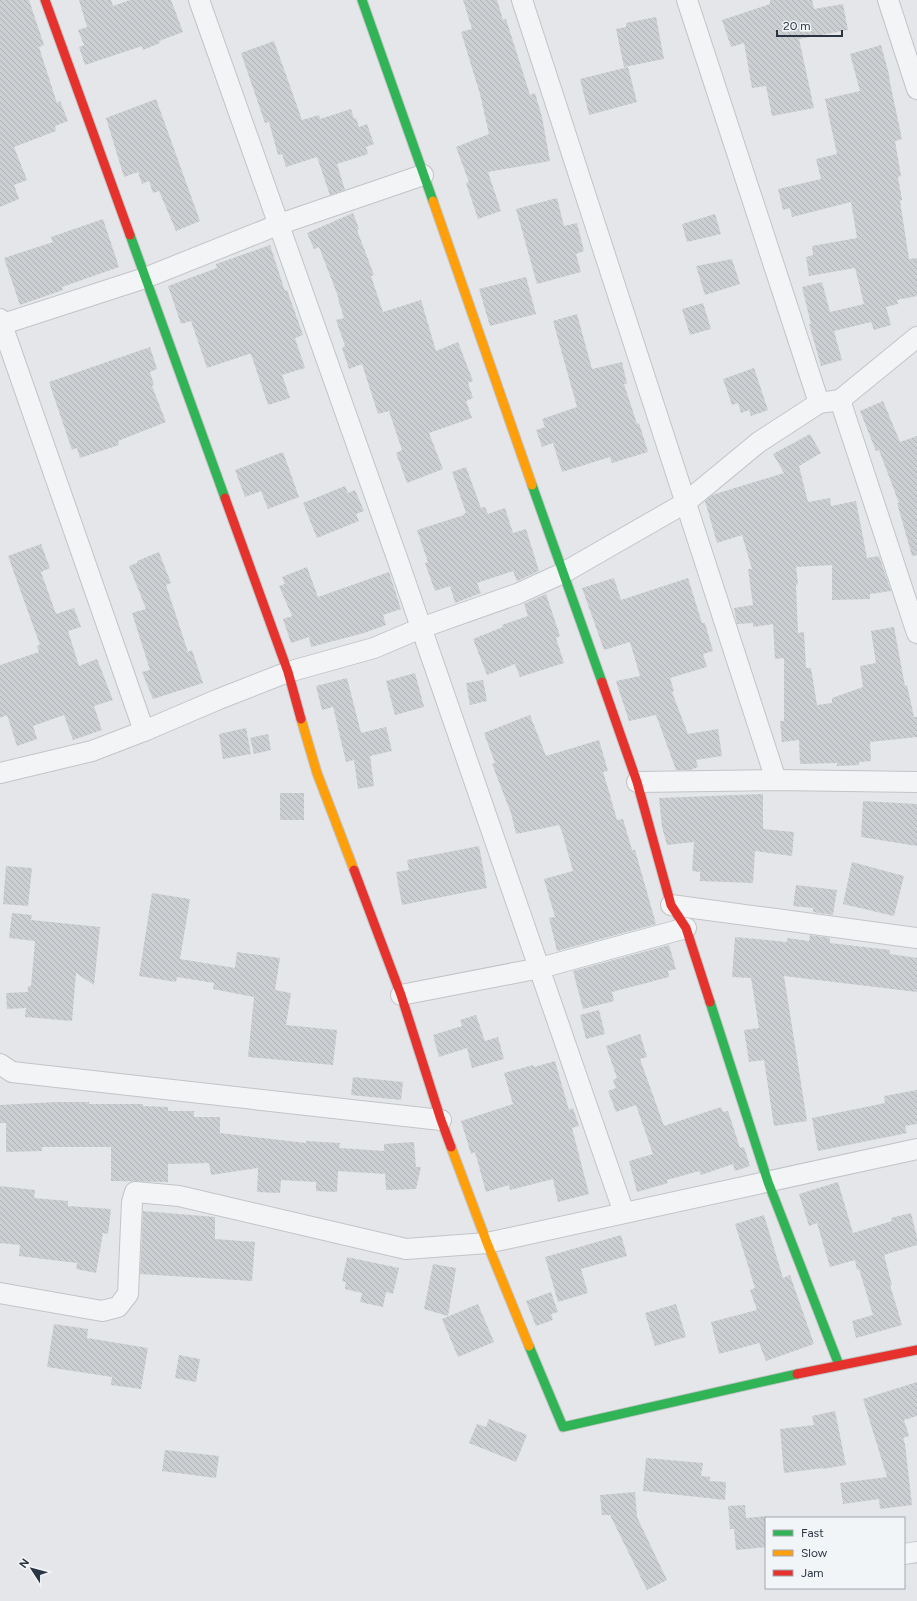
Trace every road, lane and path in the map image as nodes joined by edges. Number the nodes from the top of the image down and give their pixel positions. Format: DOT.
graph roads {
  1 [pos="45,0"];
  2 [pos="199,0"];
  3 [pos="362,0"];
  4 [pos="522,0"];
  5 [pos="687,0"];
  6 [pos="888,0"];
  7 [pos="917,89"];
  8 [pos="423,175"];
  9 [pos="280,224"];
  10 [pos="145,278"];
  11 [pos="1,323"];
  12 [pos="917,337"];
  13 [pos="840,400"];
  14 [pos="819,403"];
  15 [pos="685,502"];
  16 [pos="562,573"];
  17 [pos="422,628"];
  18 [pos="917,633"];
  19 [pos="288,672"];
  20 [pos="144,731"];
  21 [pos="0,773"];
  22 [pos="776,780"];
  23 [pos="637,782"];
  24 [pos="917,782"];
  25 [pos="671,905"];
  26 [pos="686,928"];
  27 [pos="917,938"];
  28 [pos="540,968"];
  29 [pos="401,995"];
  30 [pos="0,1064"];
  31 [pos="440,1120"];
  32 [pos="917,1149"];
  33 [pos="768,1182"];
  34 [pos="624,1213"];
  35 [pos="487,1243"];
  36 [pos="0,1293"];
  37 [pos="917,1350"];
  38 [pos="839,1365"];
  39 [pos="917,1552"];
  40 [pos="905,1554"];
  1 -- 10 [label="street"];
  2 -- 9 [label="street"];
  3 -- 8 [label="street"];
  4 -- 15 [label="street"];
  5 -- 14 [label="street"];
  6 -- 7 [label="street"];
  8 -- 9 [label="street"];
  8 -- 16 [label="street"];
  9 -- 10 [label="street"];
  9 -- 17 [label="street"];
  10 -- 11 [label="street"];
  10 -- 19 [label="street"];
  11 -- 20 [label="street"];
  12 -- 13 [label="street"];
  13 -- 14 [label="street"];
  13 -- 18 [label="street"];
  14 -- 15 [label="street"];
  15 -- 16 [label="street"];
  15 -- 22 [label="street"];
  16 -- 17 [label="street"];
  16 -- 23 [label="street"];
  17 -- 19 [label="street"];
  17 -- 28 [label="street"];
  19 -- 20 [label="street"];
  19 -- 29 [label="street"];
  20 -- 21 [label="street"];
  22 -- 23 [label="street"];
  22 -- 24 [label="street"];
  23 -- 25 [label="street"];
  25 -- 26 [label="street"];
  25 -- 27 [label="street"];
  26 -- 28 [label="street"];
  26 -- 33 [label="street"];
  28 -- 29 [label="street"];
  28 -- 34 [label="street"];
  29 -- 31 [label="street"];
  30 -- 31 [label="street"];
  31 -- 35 [label="street"];
  32 -- 33 [label="street"];
  33 -- 34 [label="street"];
  33 -- 38 [label="street"];
  34 -- 35 [label="street"];
  35 -- 36 [label="street"];
  35 -- 38 [label="street"];
  37 -- 38 [label="street"];
  39 -- 40 [label="street"];
}
